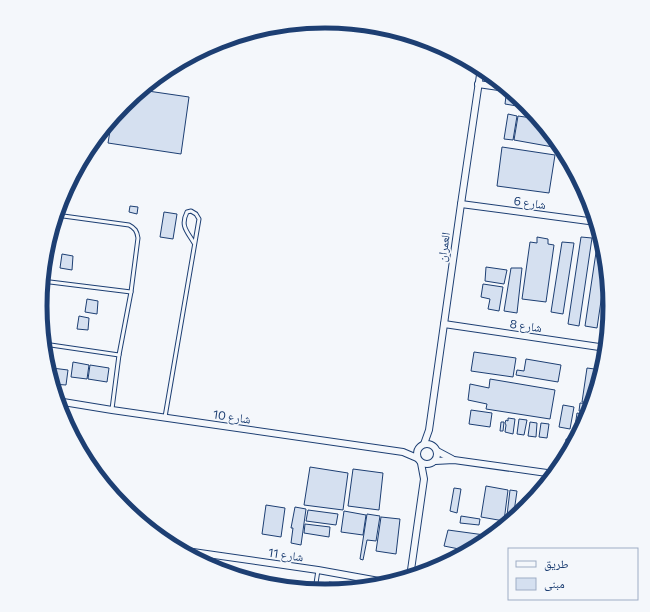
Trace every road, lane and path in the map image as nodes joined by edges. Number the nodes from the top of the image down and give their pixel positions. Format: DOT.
graph roads {
  1 [pos="480,75"];
  2 [pos="478,84"];
  3 [pos="496,87"];
  4 [pos="461,204"];
  5 [pos="62,216"];
  6 [pos="589,221"];
  7 [pos="194,243"];
  8 [pos="48,282"];
  9 [pos="131,292"];
  10 [pos="444,324"];
  11 [pos="49,345"];
  12 [pos="600,347"];
  13 [pos="119,355"];
  14 [pos="65,402"];
  15 [pos="112,410"];
  16 [pos="165,417"];
  17 [pos="430,430"];
  18 [pos="421,446"];
  19 [pos="435,449"];
  20 [pos="403,452"];
  21 [pos="454,460"];
  22 [pos="419,461"];
  23 [pos="433,462"];
  24 [pos="547,473"];
  25 [pos="424,479"];
  26 [pos="197,553"];
  27 [pos="318,570"];
  28 [pos="411,570"];
  29 [pos="373,580"];
  30 [pos="316,583"];
  1 -- 2 [label="street, العمران"];
  2 -- 3 [label="street"];
  2 -- 4 [label="street, العمران"];
  4 -- 6 [label="street, شارع 6"];
  4 -- 10 [label="street, العمران"];
  5 -- 9 [label="lane"];
  7 -- 7 [label="lane"];
  7 -- 16 [label="lane"];
  8 -- 9 [label="lane"];
  9 -- 13 [label="lane"];
  10 -- 12 [label="street, شارع 8"];
  10 -- 17 [label="street, العمران"];
  11 -- 13 [label="lane"];
  13 -- 15 [label="lane"];
  14 -- 15 [label="street, شارع 10"];
  15 -- 16 [label="street, شارع 10"];
  16 -- 20 [label="street, شارع 10"];
  17 -- 18 [label="street, العمران"];
  17 -- 19 [label="street, العمران"];
  18 -- 19 [label="street"];
  18 -- 20 [label="street, شارع 10"];
  18 -- 22 [label="street"];
  19 -- 21 [label="street"];
  19 -- 23 [label="street"];
  20 -- 22 [label="street, شارع 10"];
  21 -- 23 [label="street"];
  21 -- 24 [label="street"];
  22 -- 23 [label="street"];
  22 -- 25 [label="street"];
  23 -- 25 [label="street"];
  25 -- 28 [label="street"];
  26 -- 27 [label="street, شارع 11"];
  27 -- 29 [label="street, شارع 11"];
  27 -- 30 [label="lane"];
}
